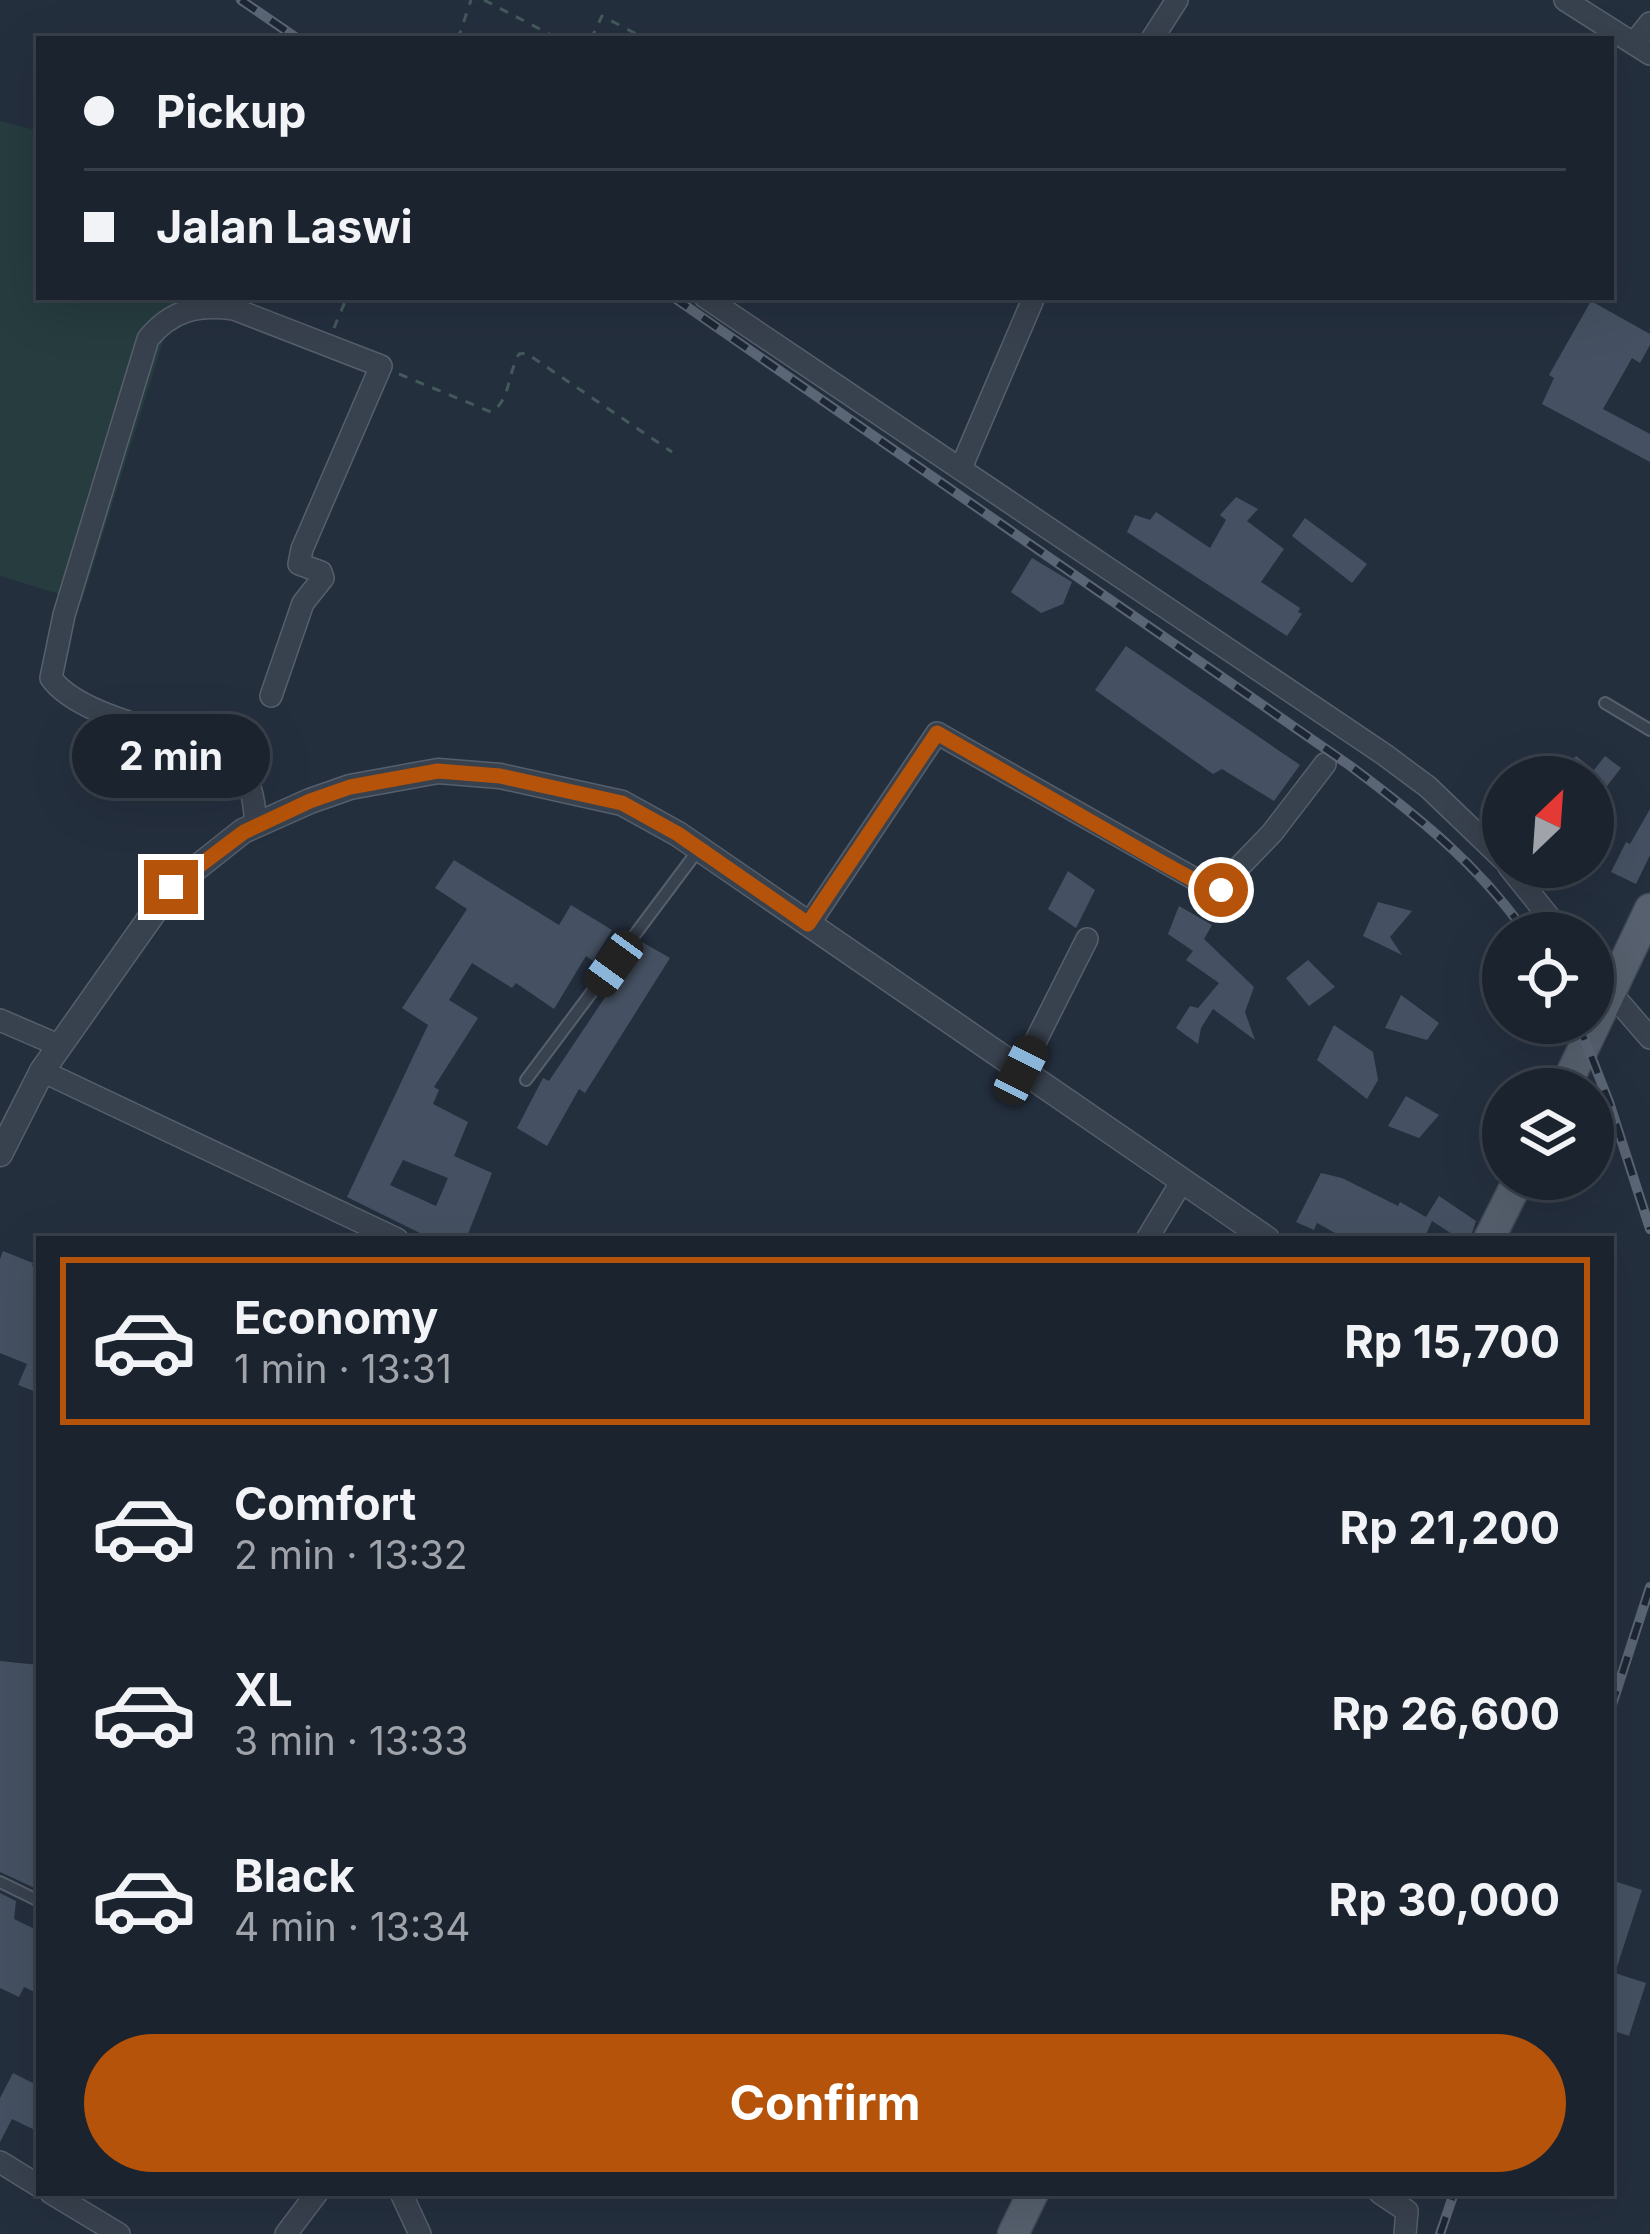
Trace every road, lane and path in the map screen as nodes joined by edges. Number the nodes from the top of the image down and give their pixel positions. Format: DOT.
graph roads {
  1 [pos="471,0"];
  2 [pos="484,0"];
  3 [pos="1177,0"];
  4 [pos="1565,0"];
  5 [pos="1650,23"];
  6 [pos="459,36"];
  7 [pos="553,36"];
  8 [pos="592,36"];
  9 [pos="640,36"];
  10 [pos="1154,36"];
  11 [pos="1642,48"];
  12 [pos="346,300"];
  13 [pos="709,300"];
  14 [pos="1033,300"];
  15 [pos="327,346"];
  16 [pos="380,366"];
  17 [pos="672,452"];
  18 [pos="961,468"];
  19 [pos="272,696"];
  20 [pos="1605,703"];
  21 [pos="1650,730"];
  22 [pos="1325,764"];
  23 [pos="256,826"];
  24 [pos="1482,839"];
  25 [pos="699,849"];
  26 [pos="1526,888"];
  27 [pos="1650,909"];
  28 [pos="1545,912"];
  29 [pos="808,924"];
  30 [pos="1087,939"];
  31 [pos="1614,964"];
  32 [pos="1614,997"];
  33 [pos="0,1020"];
  34 [pos="1650,1038"];
  35 [pos="58,1045"];
  36 [pos="1021,1070"];
  37 [pos="41,1071"];
  38 [pos="526,1080"];
  39 [pos="0,1154"];
  40 [pos="1182,1181"];
  41 [pos="1508,1200"];
  42 [pos="391,1236"];
  43 [pos="1149,1236"];
  44 [pos="1263,1236"];
  45 [pos="1490,1236"];
  46 [pos="0,1882"];
  47 [pos="36,1900"];
  48 [pos="0,2162"];
  49 [pos="36,2184"];
  50 [pos="56,2196"];
  51 [pos="315,2196"];
  52 [pos="401,2196"];
  53 [pos="1032,2196"];
  54 [pos="1384,2196"];
  55 [pos="119,2234"];
  56 [pos="286,2234"];
  57 [pos="420,2234"];
  58 [pos="1013,2234"];
  59 [pos="1405,2234"];
  1 -- 6 [label="path"];
  2 -- 7 [label="path"];
  3 -- 10 [label="street"];
  4 -- 11 [label="street"];
  5 -- 11 [label="street"];
  8 -- 9 [label="path"];
  12 -- 15 [label="path"];
  13 -- 18 [label="street"];
  14 -- 18 [label="street"];
  15 -- 16 [label="street"];
  15 -- 23 [label="street"];
  16 -- 17 [label="path"];
  16 -- 19 [label="street"];
  18 -- 24 [label="street"];
  20 -- 21 [label="lane"];
  22 -- 29 [label="street"];
  23 -- 25 [label="street"];
  23 -- 35 [label="street"];
  25 -- 29 [label="street"];
  25 -- 38 [label="lane"];
  26 -- 28 [label="street"];
  27 -- 31 [label="main road"];
  29 -- 36 [label="street"];
  30 -- 36 [label="street"];
  32 -- 34 [label="street"];
  33 -- 35 [label="street"];
  35 -- 37 [label="street"];
  36 -- 40 [label="street"];
  37 -- 39 [label="street"];
  37 -- 42 [label="street"];
  40 -- 43 [label="street"];
  40 -- 44 [label="street"];
  41 -- 45 [label="main road"];
  46 -- 47 [label="lane"];
  48 -- 49 [label="street"];
  50 -- 55 [label="street"];
  51 -- 56 [label="street"];
  52 -- 57 [label="street"];
  53 -- 58 [label="main road"];
  54 -- 59 [label="street"];
}
